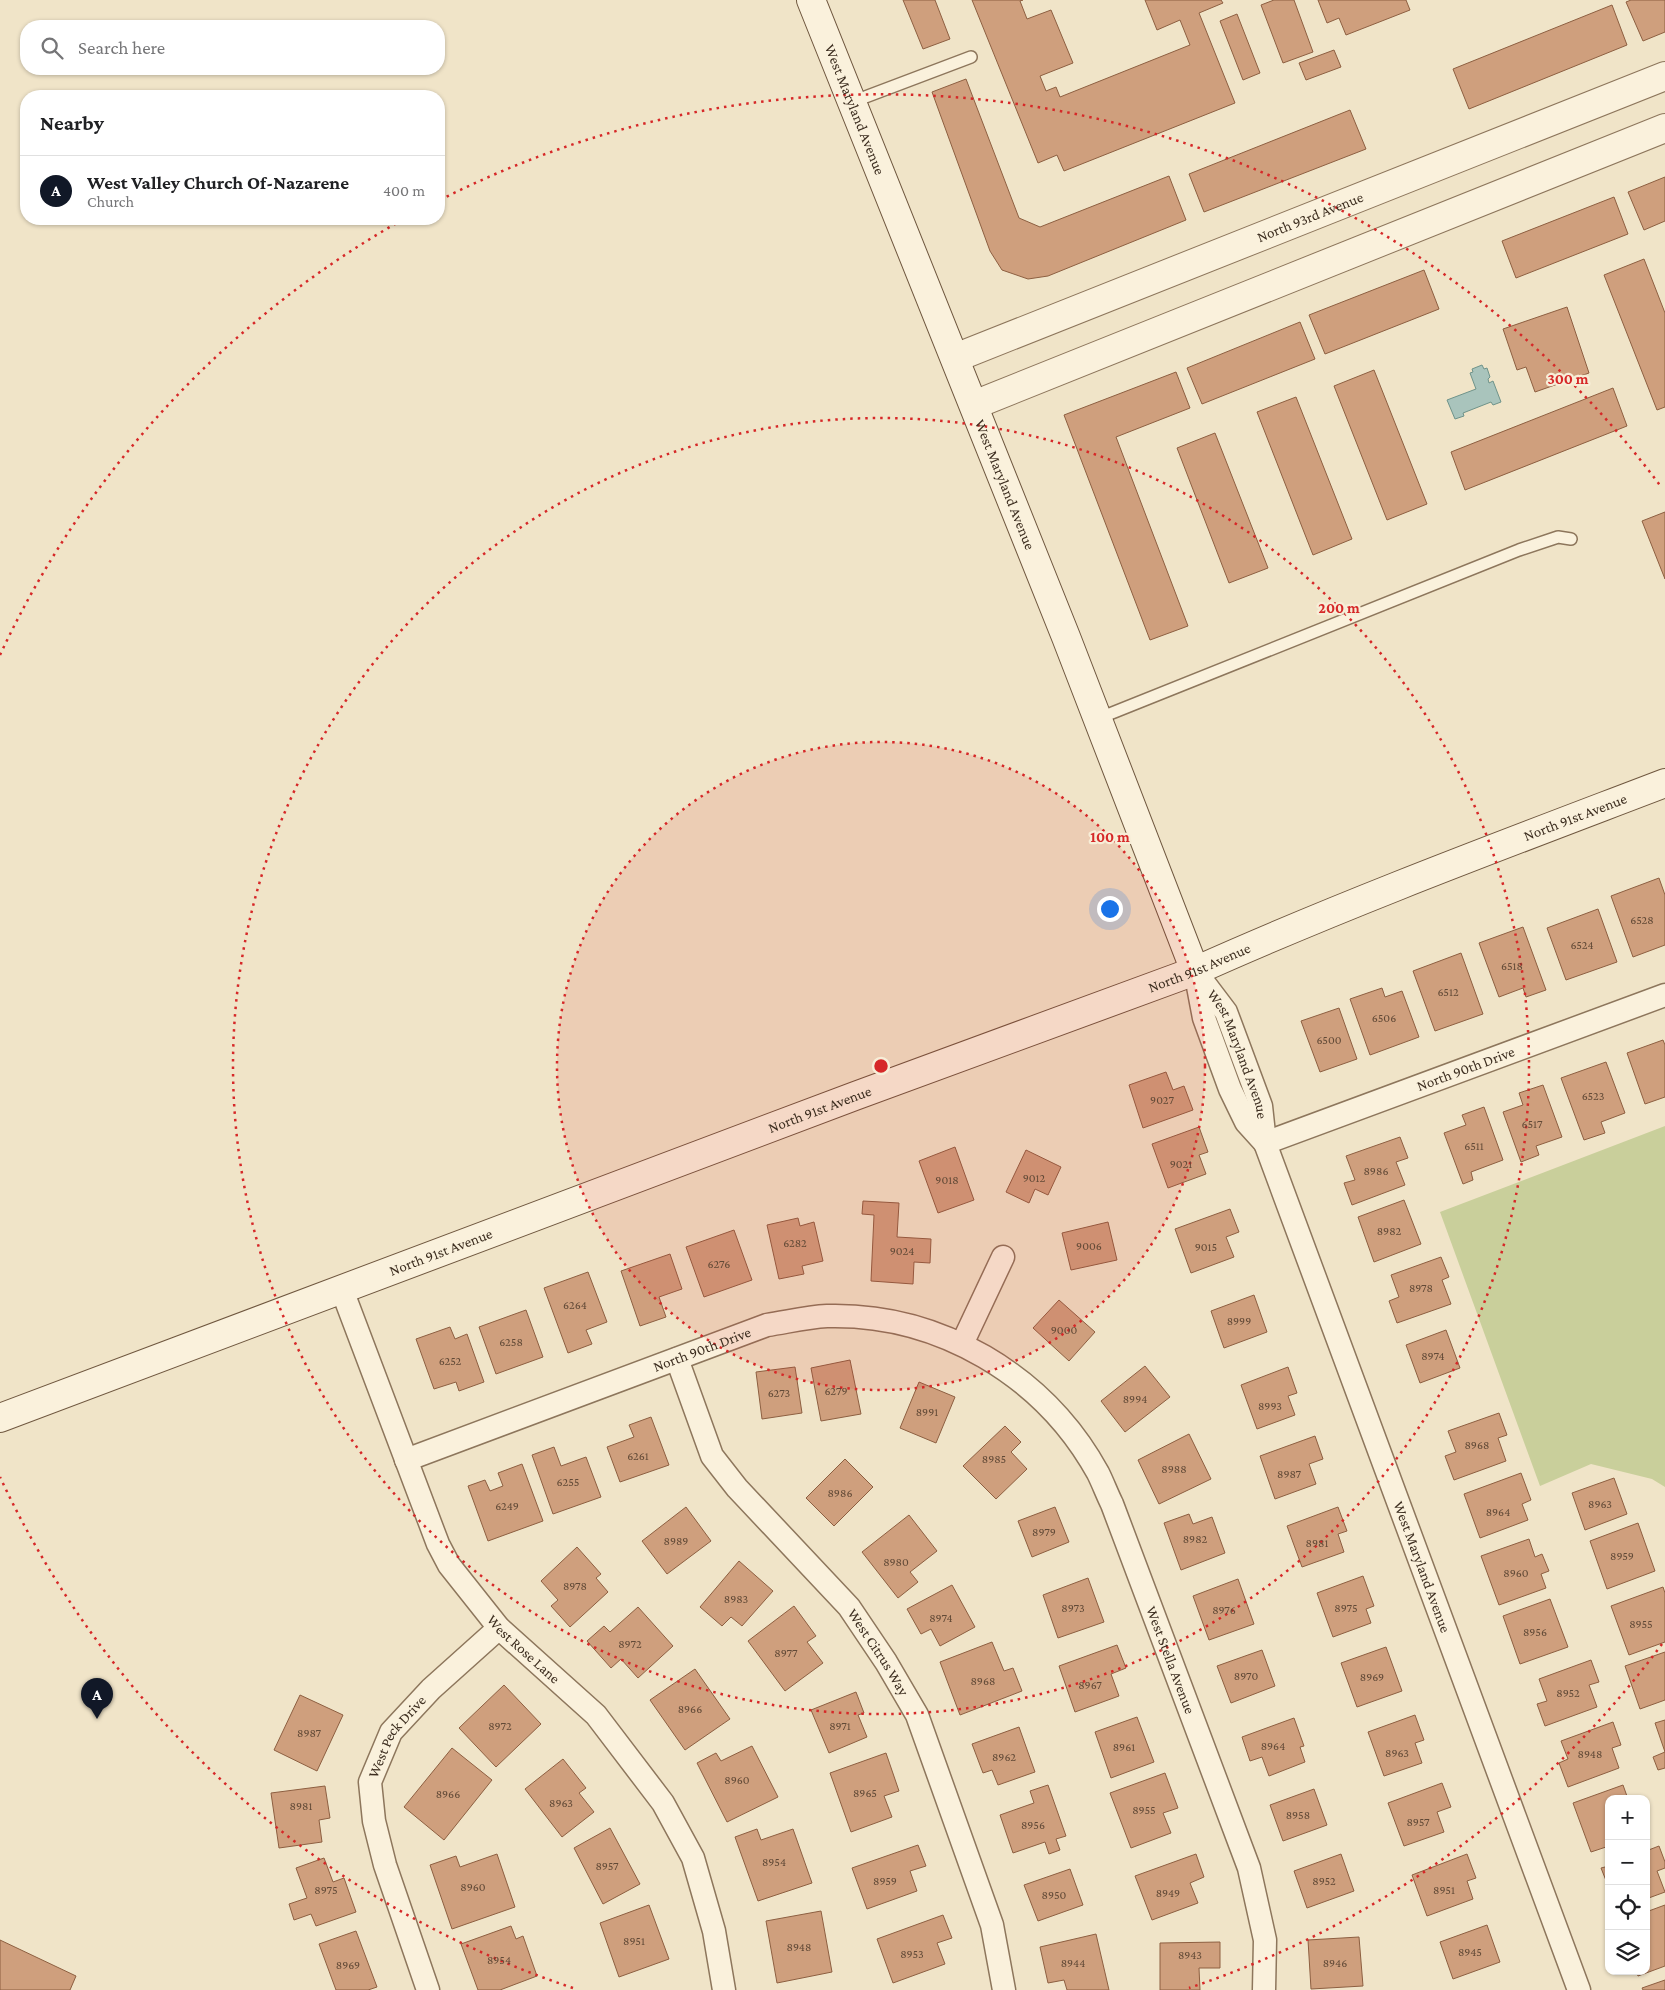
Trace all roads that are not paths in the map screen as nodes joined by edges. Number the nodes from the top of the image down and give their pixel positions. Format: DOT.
graph roads {
  1 [pos="811,0"];
  2 [pos="971,57"];
  3 [pos="1665,76"];
  4 [pos="852,102"];
  5 [pos="1665,128"];
  6 [pos="955,358"];
  7 [pos="974,405"];
  8 [pos="1571,539"];
  9 [pos="1097,719"];
  10 [pos="1665,782"];
  11 [pos="1195,971"];
  12 [pos="1665,995"];
  13 [pos="1266,1143"];
  14 [pos="1003,1257"];
  15 [pos="342,1290"];
  16 [pos="962,1344"];
  17 [pos="677,1359"];
  18 [pos="1002,1367"];
  19 [pos="0,1418"];
  20 [pos="406,1460"];
  21 [pos="499,1628"];
  22 [pos="428,1990"];
  23 [pos="724,1990"];
  24 [pos="1004,1990"];
  25 [pos="1264,1990"];
  26 [pos="1579,1990"];
  1 -- 4 [label="main road, West Maryland Avenue"];
  2 -- 4 [label="lane"];
  3 -- 6 [label="main road, North 93rd Avenue"];
  4 -- 6 [label="main road, West Maryland Avenue"];
  5 -- 7 [label="main road"];
  6 -- 7 [label="main road, West Maryland Avenue"];
  7 -- 9 [label="main road, West Maryland Avenue"];
  8 -- 9 [label="lane"];
  9 -- 11 [label="main road, West Maryland Avenue"];
  10 -- 11 [label="main road, North 91st Avenue"];
  11 -- 13 [label="street, West Maryland Avenue"];
  11 -- 15 [label="main road, North 91st Avenue"];
  12 -- 13 [label="street, North 90th Drive"];
  13 -- 26 [label="street, West Maryland Avenue"];
  14 -- 16 [label="street"];
  15 -- 19 [label="main road, North 91st Avenue"];
  15 -- 20 [label="street, West Rose Lane"];
  16 -- 17 [label="street, North 90th Drive"];
  16 -- 18 [label="street, North 90th Drive"];
  17 -- 20 [label="street, North 90th Drive"];
  17 -- 24 [label="street, West Citrus Way"];
  18 -- 25 [label="street, West Stella Avenue"];
  20 -- 21 [label="street, West Rose Lane"];
  21 -- 22 [label="street, West Peck Drive"];
  21 -- 23 [label="street, West Rose Lane"];
}
